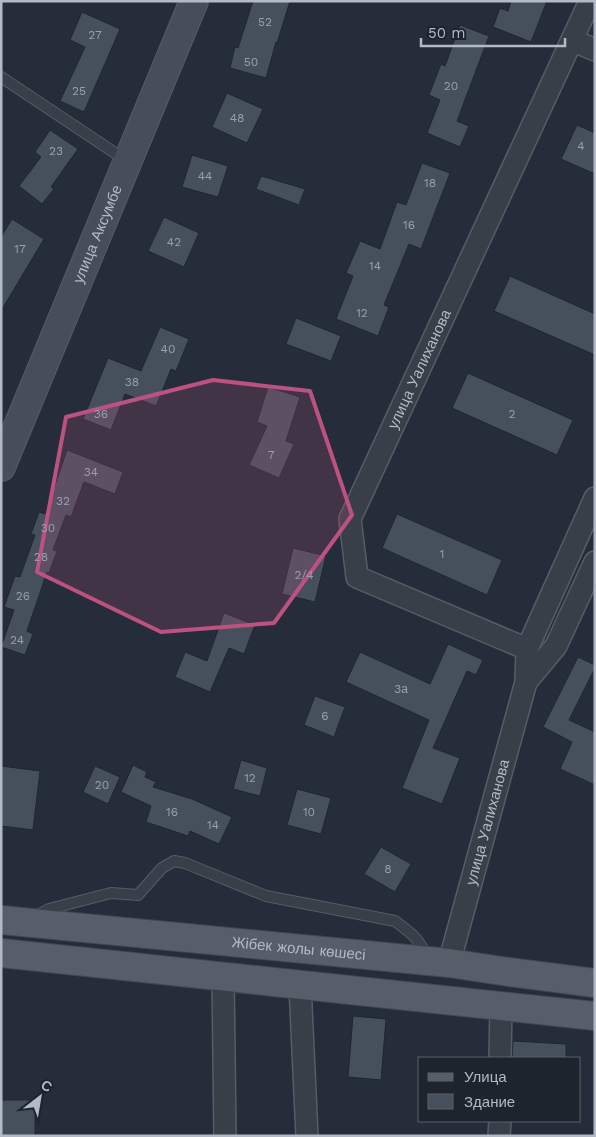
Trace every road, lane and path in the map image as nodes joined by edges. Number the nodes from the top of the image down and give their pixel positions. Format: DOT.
graph roads {
  1 [pos="194,1"];
  2 [pos="590,1"];
  3 [pos="572,40"];
  4 [pos="595,50"];
  5 [pos="1,77"];
  6 [pos="127,161"];
  7 [pos="1,467"];
  8 [pos="595,498"];
  9 [pos="595,562"];
  10 [pos="527,649"];
  11 [pos="526,682"];
  12 [pos="12,921"];
  13 [pos="1,953"];
  14 [pos="439,962"];
  15 [pos="223,977"];
  16 [pos="595,983"];
  17 [pos="300,985"];
  18 [pos="501,1006"];
  19 [pos="595,1016"];
  20 [pos="500,1057"];
  21 [pos="500,1122"];
  22 [pos="225,1136"];
  23 [pos="307,1136"];
  24 [pos="499,1136"];
  1 -- 6 [label="main road, улица Аксумбе"];
  2 -- 3 [label="street, улица Уалиханова"];
  3 -- 4 [label="street"];
  3 -- 10 [label="street, улица Уалиханова"];
  5 -- 6 [label="lane"];
  6 -- 7 [label="main road, улица Аксумбе"];
  8 -- 10 [label="street, улица Уалиханова"];
  9 -- 11 [label="street, улица Уалиханова"];
  10 -- 11 [label="street, улица Уалиханова"];
  11 -- 14 [label="street, улица Уалиханова"];
  12 -- 14 [label="main road, Жібек жолы көшесі"];
  12 -- 14 [label="lane"];
  13 -- 15 [label="main road"];
  14 -- 16 [label="main road, Жібек жолы көшесі"];
  15 -- 17 [label="main road"];
  15 -- 22 [label="street"];
  17 -- 18 [label="main road"];
  17 -- 23 [label="street"];
  18 -- 19 [label="main road"];
  18 -- 20 [label="street"];
  21 -- 24 [label="street"];
}
